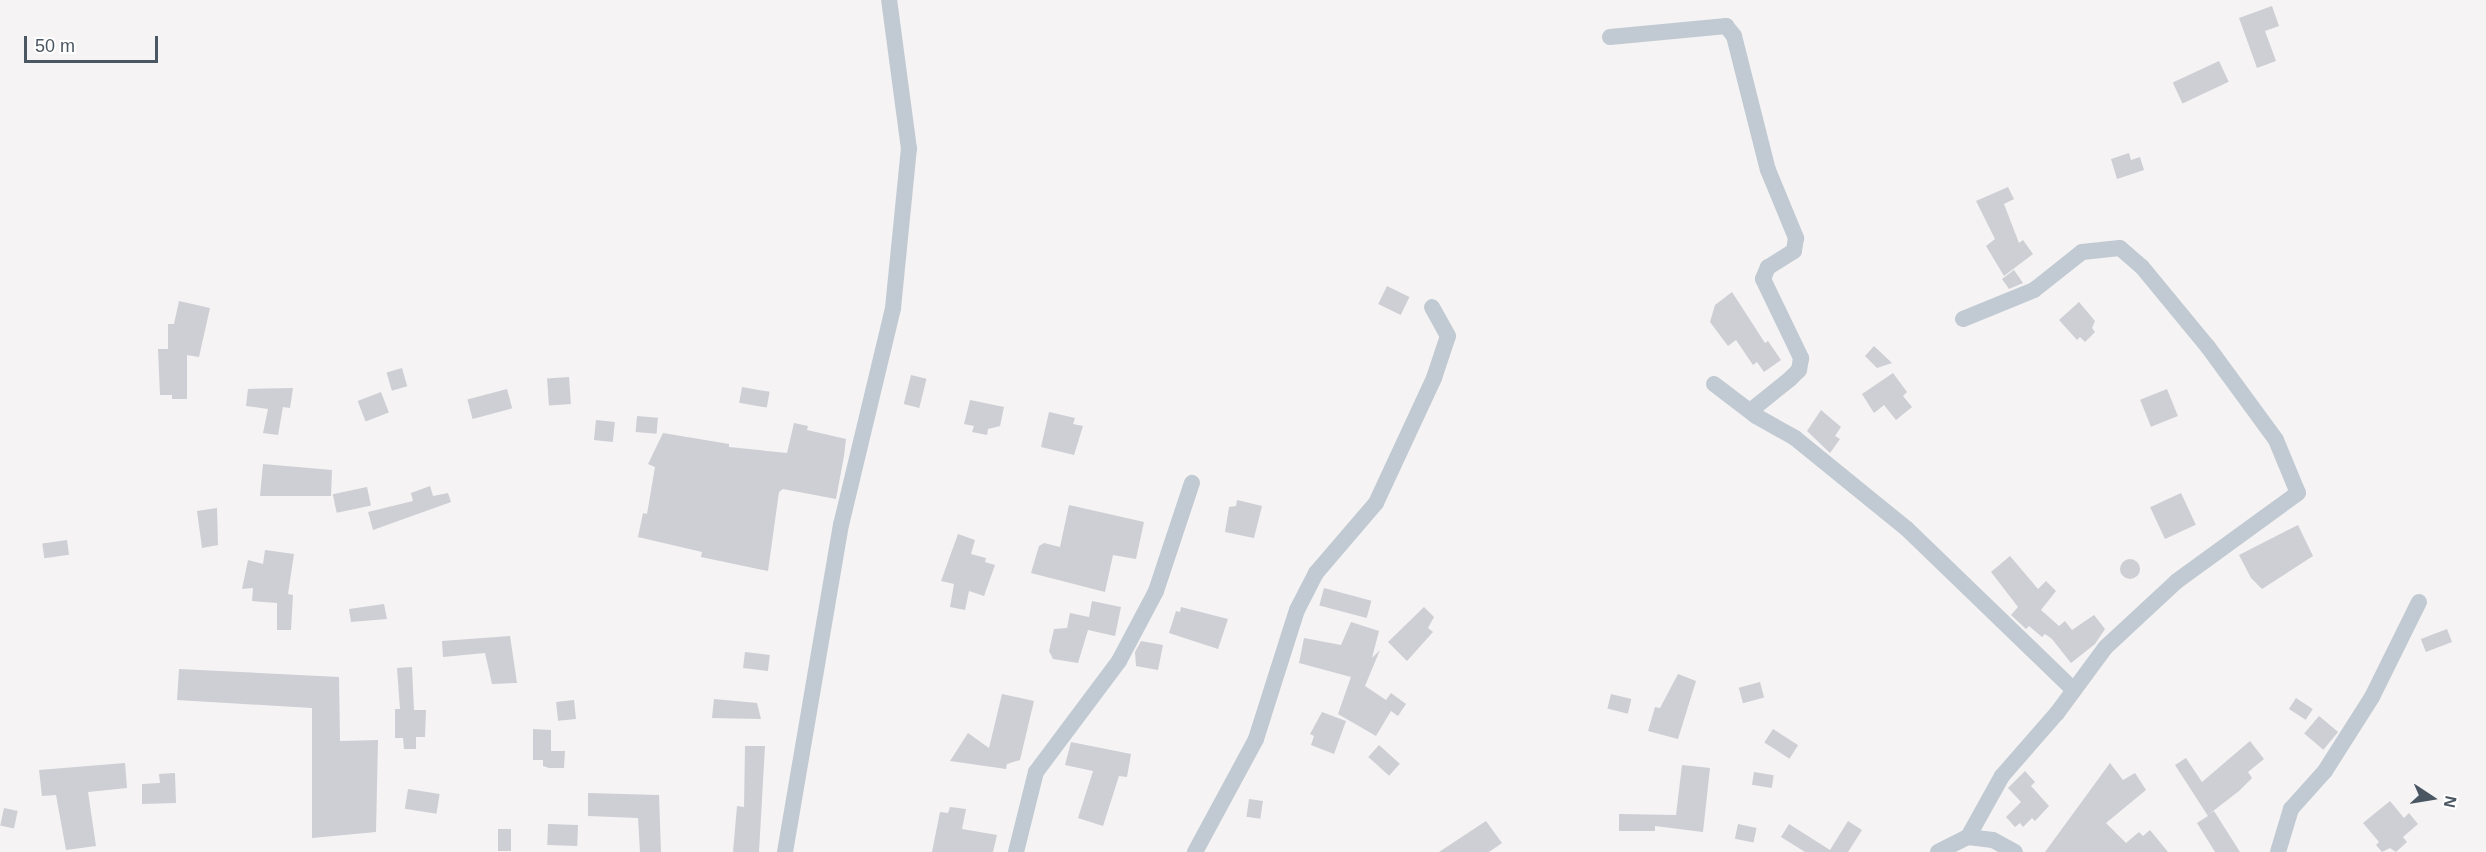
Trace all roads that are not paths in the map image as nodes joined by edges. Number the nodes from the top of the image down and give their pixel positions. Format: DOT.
graph roads {
  1 [pos="889,0"];
  2 [pos="1610,37"];
  3 [pos="1432,307"];
  4 [pos="1963,319"];
  5 [pos="1714,384"];
  6 [pos="1750,411"];
  7 [pos="1192,483"];
  8 [pos="2420,602"];
  9 [pos="2074,690"];
  10 [pos="1968,837"];
  11 [pos="785,852"];
  12 [pos="1016,852"];
  13 [pos="1195,852"];
  14 [pos="1938,852"];
  15 [pos="2015,852"];
  16 [pos="2278,852"];
  1 -- 11 [label="street"];
  2 -- 6 [label="street"];
  3 -- 13 [label="street"];
  4 -- 9 [label="street"];
  5 -- 6 [label="street"];
  6 -- 9 [label="street"];
  7 -- 12 [label="street"];
  8 -- 16 [label="street"];
  9 -- 10 [label="street"];
  10 -- 14 [label="street"];
  10 -- 15 [label="street"];
}
